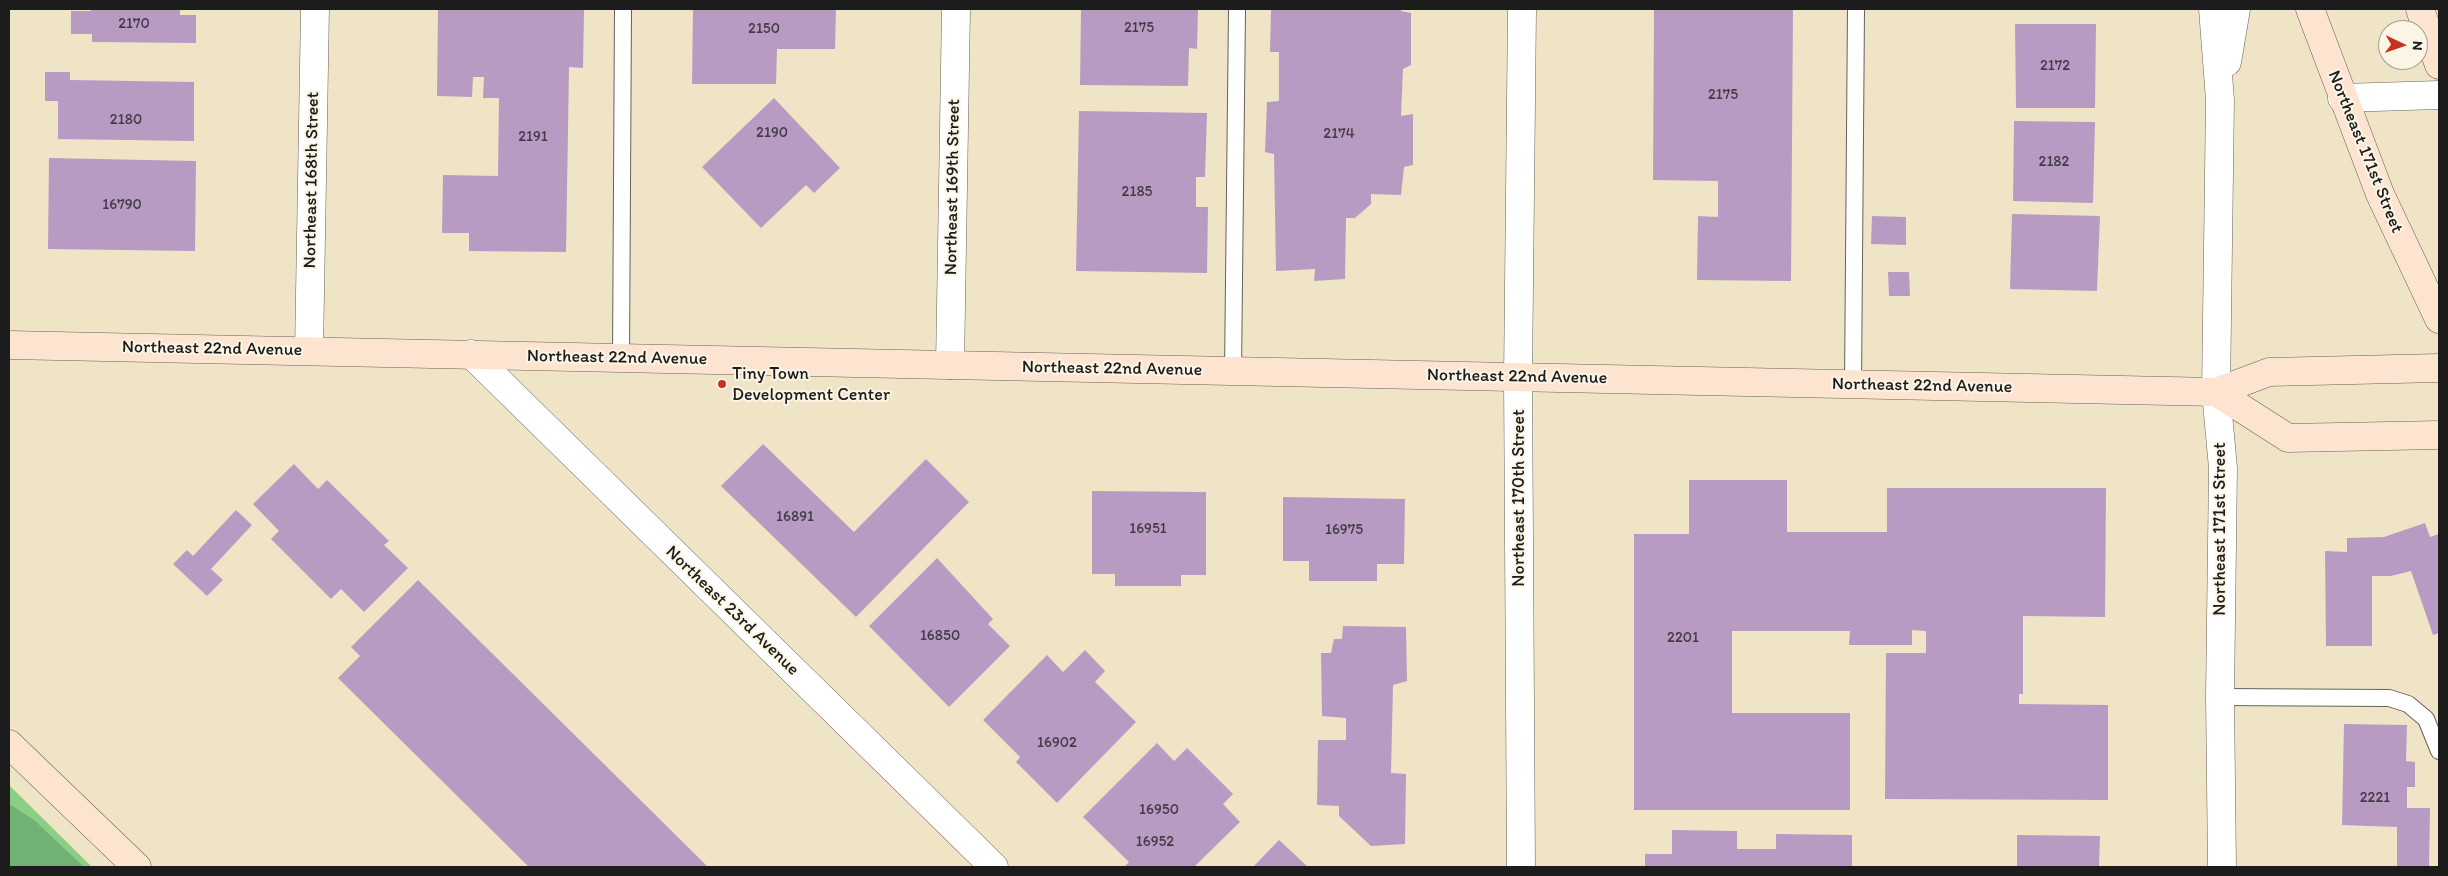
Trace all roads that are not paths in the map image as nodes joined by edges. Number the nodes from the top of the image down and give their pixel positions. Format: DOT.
graph roads {
  1 [pos="315,9"];
  2 [pos="624,9"];
  3 [pos="956,9"];
  4 [pos="1237,9"];
  5 [pos="1522,9"];
  6 [pos="1856,9"];
  7 [pos="2213,9"];
  8 [pos="2236,9"];
  9 [pos="2310,9"];
  10 [pos="2420,9"];
  11 [pos="2439,65"];
  12 [pos="2439,95"];
  13 [pos="2342,98"];
  14 [pos="2220,100"];
  15 [pos="2439,319"];
  16 [pos="9,345"];
  17 [pos="309,351"];
  18 [pos="470,354"];
  19 [pos="621,358"];
  20 [pos="950,365"];
  21 [pos="2439,368"];
  22 [pos="1233,371"];
  23 [pos="1518,377"];
  24 [pos="1853,385"];
  25 [pos="2216,392"];
  26 [pos="2439,435"];
  27 [pos="2220,697"];
  28 [pos="9,744"];
  29 [pos="2439,751"];
  30 [pos="138,867"];
  31 [pos="994,867"];
  32 [pos="1521,867"];
  33 [pos="2222,867"];
  1 -- 17 [label="street, Northeast 168th Street"];
  2 -- 19 [label="lane"];
  3 -- 20 [label="street, Northeast 169th Street"];
  4 -- 22 [label="lane"];
  5 -- 23 [label="street, Northeast 170th Street"];
  6 -- 24 [label="lane"];
  7 -- 14 [label="street, Northeast 171st Street"];
  8 -- 14 [label="street, Northeast 171st Street"];
  9 -- 13 [label="street, Northeast 171st Street"];
  10 -- 11 [label="street"];
  12 -- 13 [label="street"];
  13 -- 15 [label="street, Northeast 171st Street"];
  14 -- 25 [label="street, Northeast 171st Street"];
  16 -- 17 [label="street, Northeast 22nd Avenue"];
  17 -- 18 [label="street, Northeast 22nd Avenue"];
  18 -- 19 [label="street, Northeast 22nd Avenue"];
  18 -- 31 [label="street, Northeast 23rd Avenue"];
  19 -- 20 [label="street, Northeast 22nd Avenue"];
  20 -- 22 [label="street, Northeast 22nd Avenue"];
  21 -- 25 [label="street, Northeast 22nd Avenue"];
  22 -- 23 [label="street, Northeast 22nd Avenue"];
  23 -- 24 [label="street, Northeast 22nd Avenue"];
  23 -- 32 [label="street, Northeast 170th Street"];
  24 -- 25 [label="street, Northeast 22nd Avenue"];
  25 -- 26 [label="street"];
  25 -- 27 [label="street, Northeast 171st Street"];
  27 -- 29 [label="lane"];
  27 -- 33 [label="street, Northeast 171st Street"];
  28 -- 30 [label="street"];
}
